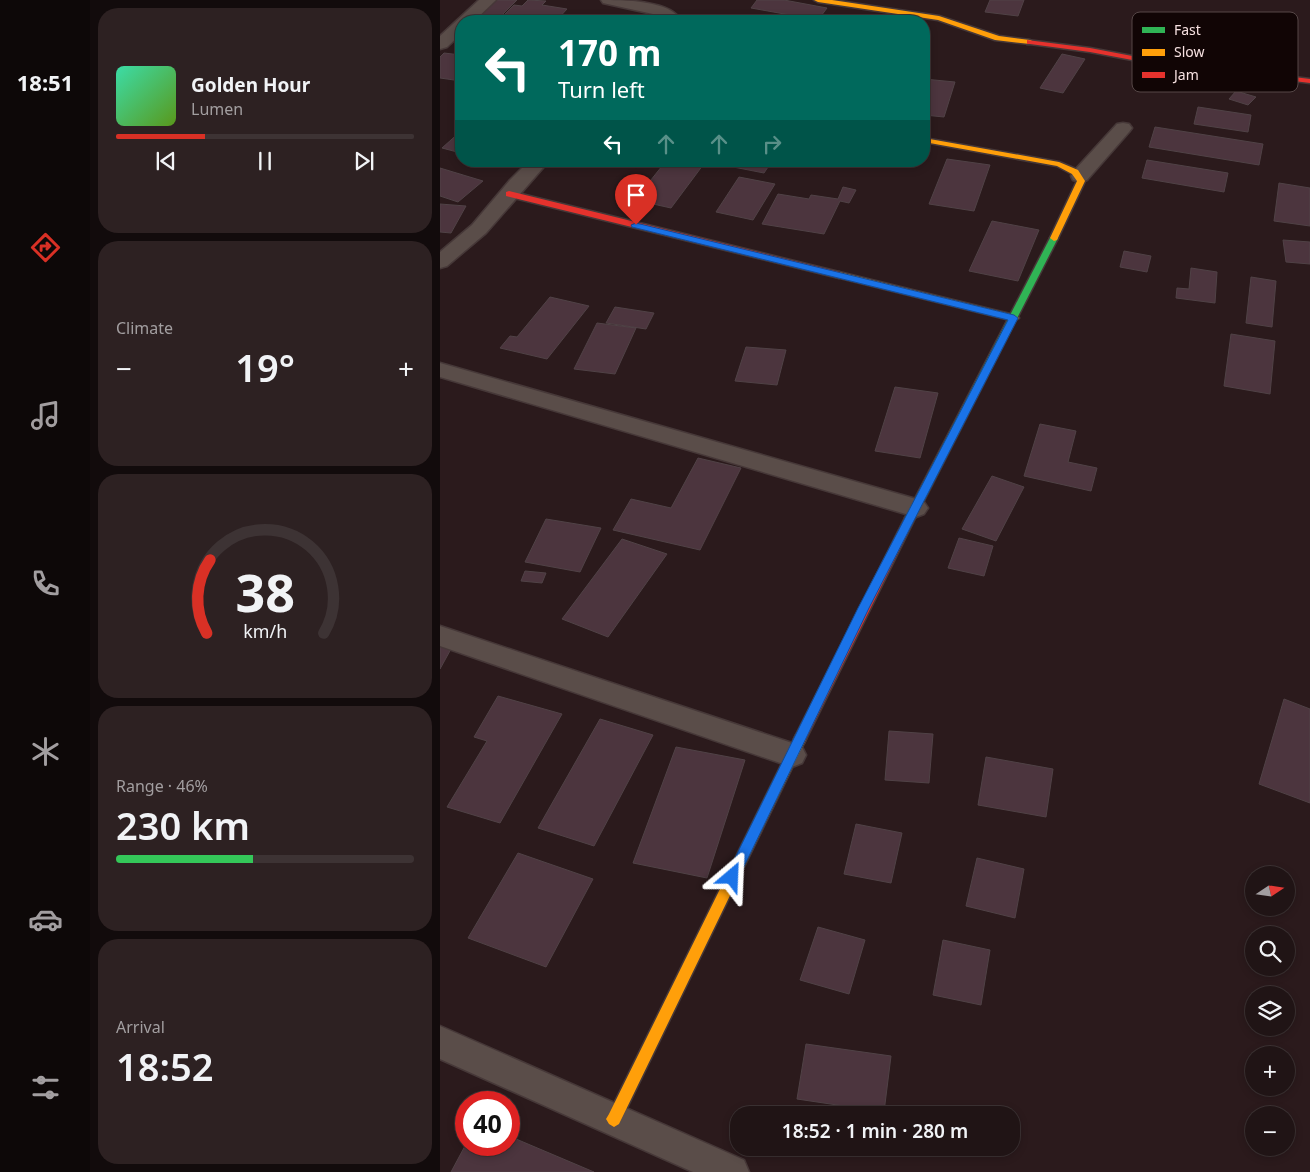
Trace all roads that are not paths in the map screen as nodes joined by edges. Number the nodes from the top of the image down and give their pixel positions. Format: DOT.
graph roads {
  1 [pos="488,0"];
  2 [pos="609,0"];
  3 [pos="818,0"];
  4 [pos="674,13"];
  5 [pos="472,15"];
  6 [pos="919,15"];
  7 [pos="930,17"];
  8 [pos="455,30"];
  9 [pos="440,44"];
  10 [pos="455,47"];
  11 [pos="1132,58"];
  12 [pos="1123,128"];
  13 [pos="930,141"];
  14 [pos="534,167"];
  15 [pos="1080,176"];
  16 [pos="509,194"];
  17 [pos="440,262"];
  18 [pos="1014,318"];
  19 [pos="440,370"];
  20 [pos="916,508"];
  21 [pos="440,636"];
  22 [pos="792,755"];
  23 [pos="440,1042"];
  24 [pos="614,1119"];
  25 [pos="732,1172"];
  1 -- 5 [label="street"];
  2 -- 4 [label="street"];
  3 -- 6 [label="street"];
  7 -- 11 [label="street"];
  8 -- 9 [label="street"];
  9 -- 10 [label="street"];
  12 -- 15 [label="street"];
  13 -- 15 [label="street"];
  14 -- 16 [label="street"];
  15 -- 18 [label="street"];
  16 -- 17 [label="street"];
  16 -- 18 [label="street"];
  18 -- 20 [label="street"];
  19 -- 20 [label="street"];
  20 -- 22 [label="street"];
  21 -- 22 [label="street"];
  22 -- 24 [label="street"];
  23 -- 24 [label="street"];
  24 -- 25 [label="street"];
}
